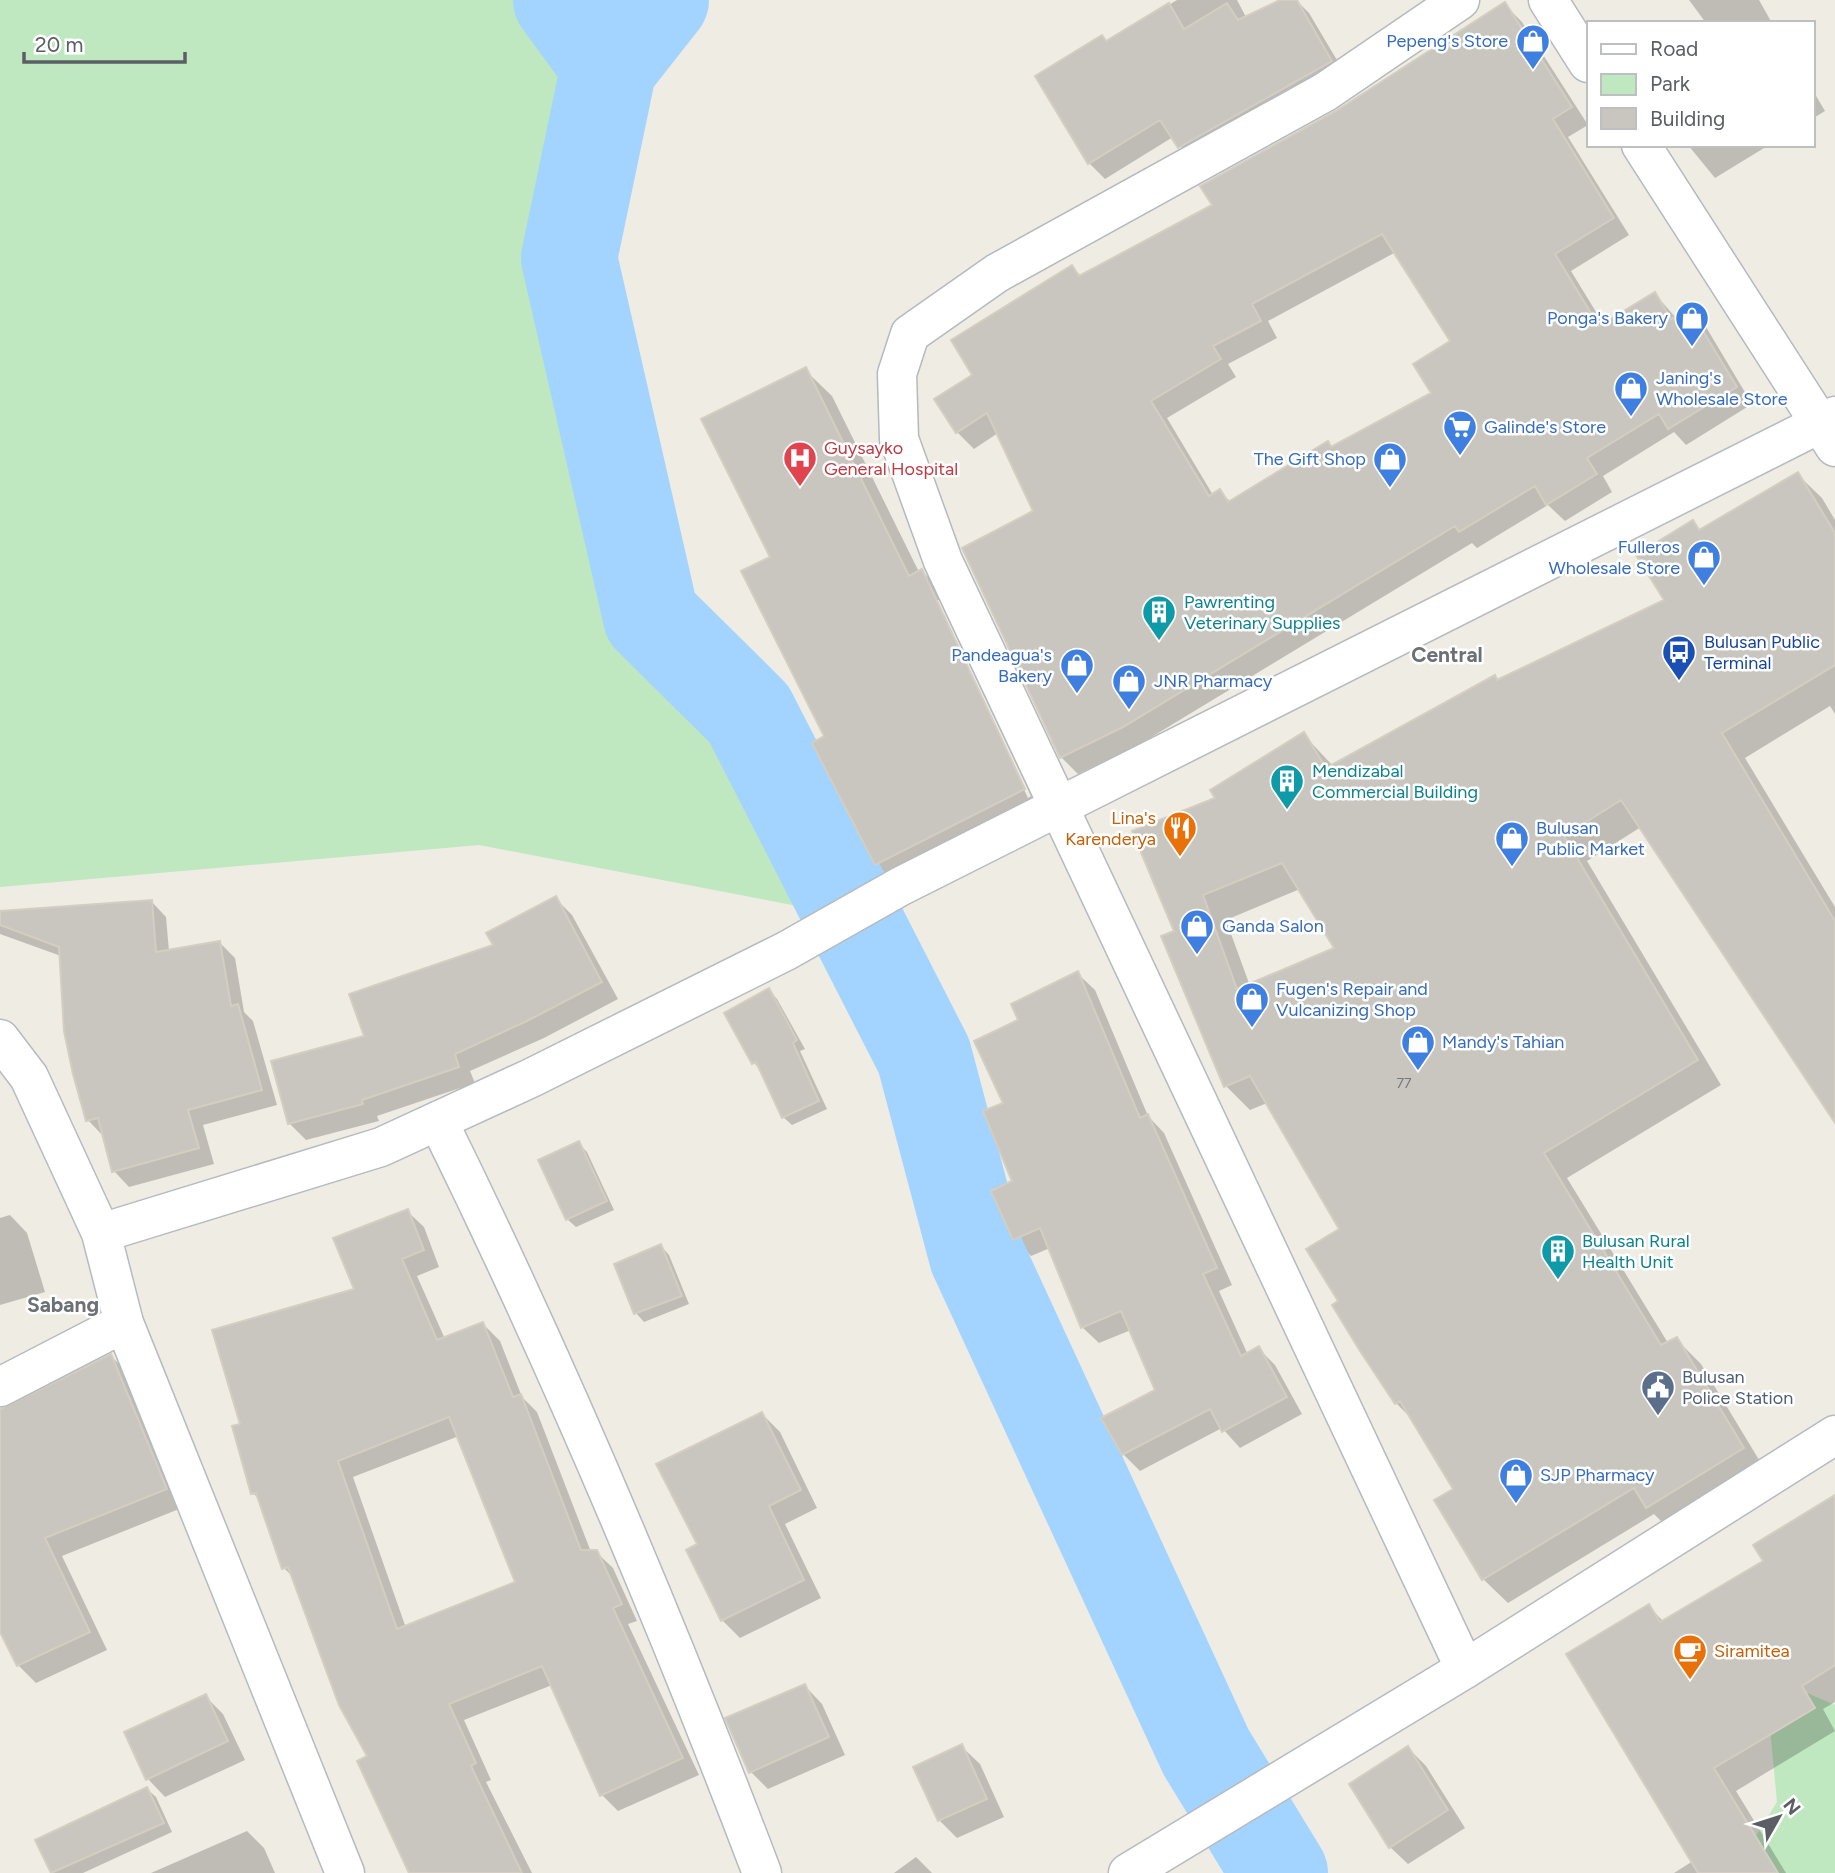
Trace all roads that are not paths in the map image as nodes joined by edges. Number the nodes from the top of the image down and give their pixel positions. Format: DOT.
graph roads {
  1 [pos="1460,0"];
  2 [pos="1548,0"];
  3 [pos="1587,61"];
  4 [pos="1642,147"];
  5 [pos="1830,429"];
  6 [pos="1059,809"];
  7 [pos="0,1039"];
  8 [pos="438,1121"];
  9 [pos="102,1233"];
  10 [pos="124,1323"];
  11 [pos="0,1387"];
  12 [pos="1835,1436"];
  13 [pos="1465,1668"];
  14 [pos="1129,1872"];
  15 [pos="345,1873"];
  16 [pos="762,1873"];
  1 -- 6 [label="street"];
  2 -- 3 [label="street"];
  4 -- 5 [label="street"];
  5 -- 6 [label="street"];
  6 -- 8 [label="street"];
  6 -- 13 [label="street"];
  7 -- 9 [label="street"];
  8 -- 9 [label="street"];
  8 -- 16 [label="street"];
  9 -- 10 [label="street"];
  10 -- 11 [label="street"];
  10 -- 15 [label="street"];
  12 -- 13 [label="street"];
  13 -- 14 [label="street"];
}
